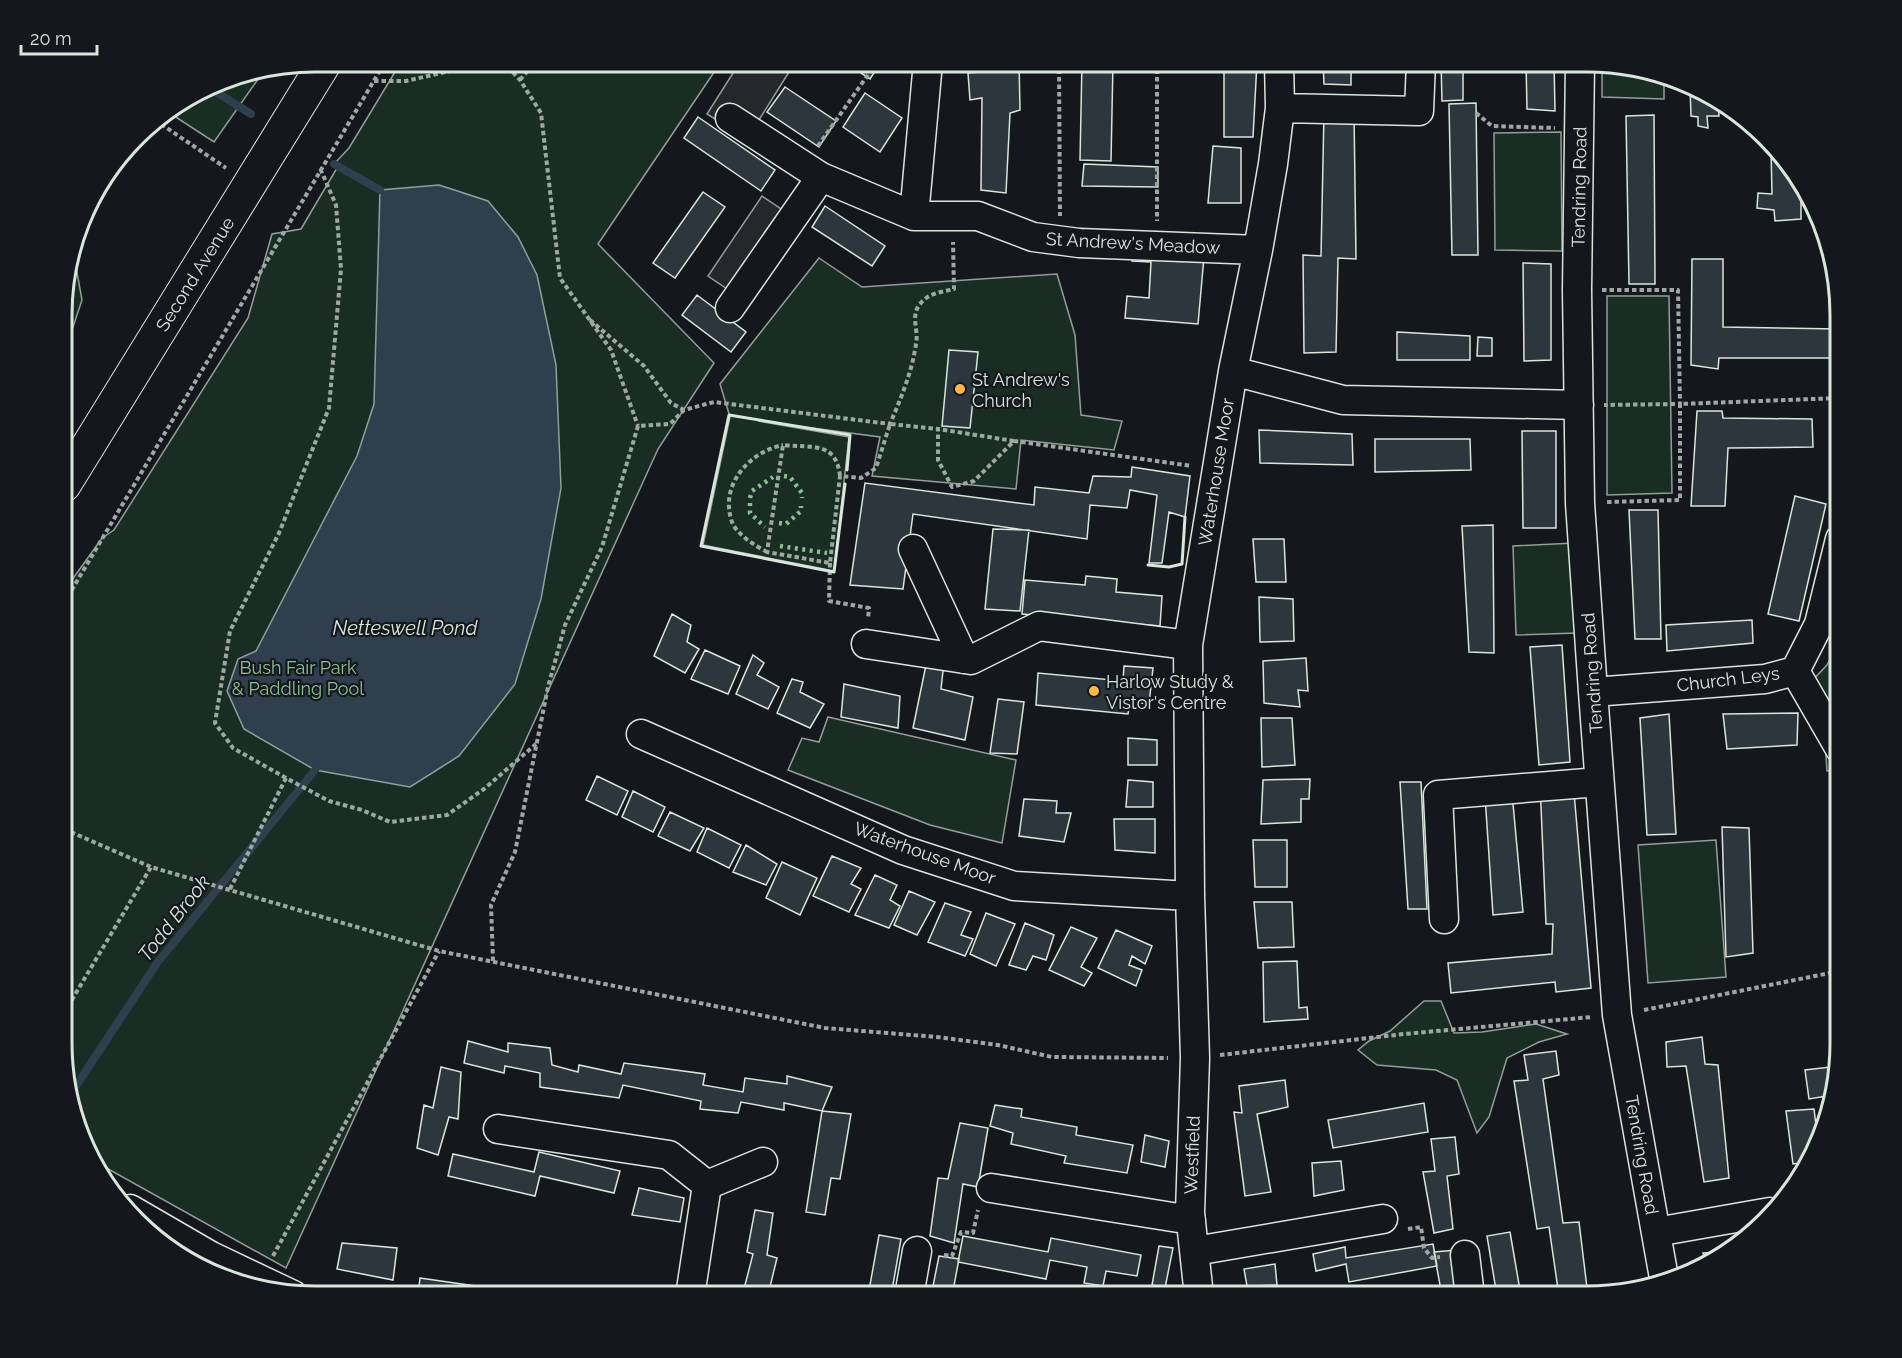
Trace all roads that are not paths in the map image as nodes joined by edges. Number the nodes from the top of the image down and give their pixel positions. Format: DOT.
graph roads {
  1 [pos="319,72"];
  2 [pos="927,72"];
  3 [pos="1279,72"];
  4 [pos="1420,72"];
  5 [pos="1580,72"];
  6 [pos="1280,108"];
  7 [pos="729,118"];
  8 [pos="813,171"];
  9 [pos="914,216"];
  10 [pos="1258,250"];
  11 [pos="730,308"];
  12 [pos="1233,371"];
  13 [pos="1580,405"];
  14 [pos="72,472"];
  15 [pos="913,549"];
  16 [pos="1830,579"];
  17 [pos="866,644"];
  18 [pos="1188,645"];
  19 [pos="964,659"];
  20 [pos="1795,670"];
  21 [pos="1593,692"];
  22 [pos="1830,731"];
  23 [pos="641,734"];
  24 [pos="1599,782"];
  25 [pos="1190,896"];
  26 [pos="1444,919"];
  27 [pos="1195,1058"];
  28 [pos="498,1130"];
  29 [pos="763,1162"];
  30 [pos="707,1185"];
  31 [pos="991,1188"];
  32 [pos="1760,1214"];
  33 [pos="146,1218"];
  34 [pos="1383,1219"];
  35 [pos="1191,1220"];
  36 [pos="1656,1232"];
  37 [pos="917,1251"];
  38 [pos="1195,1251"];
  39 [pos="1465,1255"];
  40 [pos="1663,1274"];
  41 [pos="256,1279"];
  42 [pos="692,1286"];
  43 [pos="911,1286"];
  44 [pos="1198,1286"];
  45 [pos="1469,1286"];
  1 -- 14 [label="main road, Second Avenue"];
  2 -- 9 [label="street"];
  3 -- 6 [label="street, Waterhouse Moor"];
  4 -- 6 [label="street"];
  5 -- 13 [label="street, Tendring Road"];
  6 -- 10 [label="street, Waterhouse Moor"];
  7 -- 8 [label="street"];
  8 -- 9 [label="street"];
  8 -- 11 [label="street"];
  9 -- 10 [label="street, St Andrew's Meadow"];
  10 -- 12 [label="street, Waterhouse Moor"];
  12 -- 13 [label="street, Waterhouse Moor"];
  12 -- 18 [label="street, Waterhouse Moor"];
  13 -- 21 [label="street, Tendring Road"];
  15 -- 19 [label="street"];
  16 -- 20 [label="street, Church Leys"];
  17 -- 19 [label="street"];
  18 -- 19 [label="street"];
  18 -- 25 [label="street, Waterhouse Moor"];
  20 -- 21 [label="street, Church Leys"];
  20 -- 22 [label="street"];
  21 -- 24 [label="street, Tendring Road"];
  23 -- 25 [label="street, Waterhouse Moor"];
  24 -- 26 [label="street"];
  24 -- 36 [label="street, Tendring Road"];
  25 -- 27 [label="street, Waterhouse Moor"];
  27 -- 35 [label="street, Westfield"];
  28 -- 30 [label="street"];
  29 -- 30 [label="street"];
  30 -- 42 [label="street"];
  31 -- 35 [label="street"];
  32 -- 36 [label="street"];
  33 -- 41 [label="street"];
  34 -- 38 [label="street"];
  35 -- 38 [label="street, Westfield"];
  36 -- 40 [label="street, Tendring Road"];
  37 -- 43 [label="street"];
  38 -- 44 [label="street, Westfield"];
  39 -- 45 [label="street"];
}
